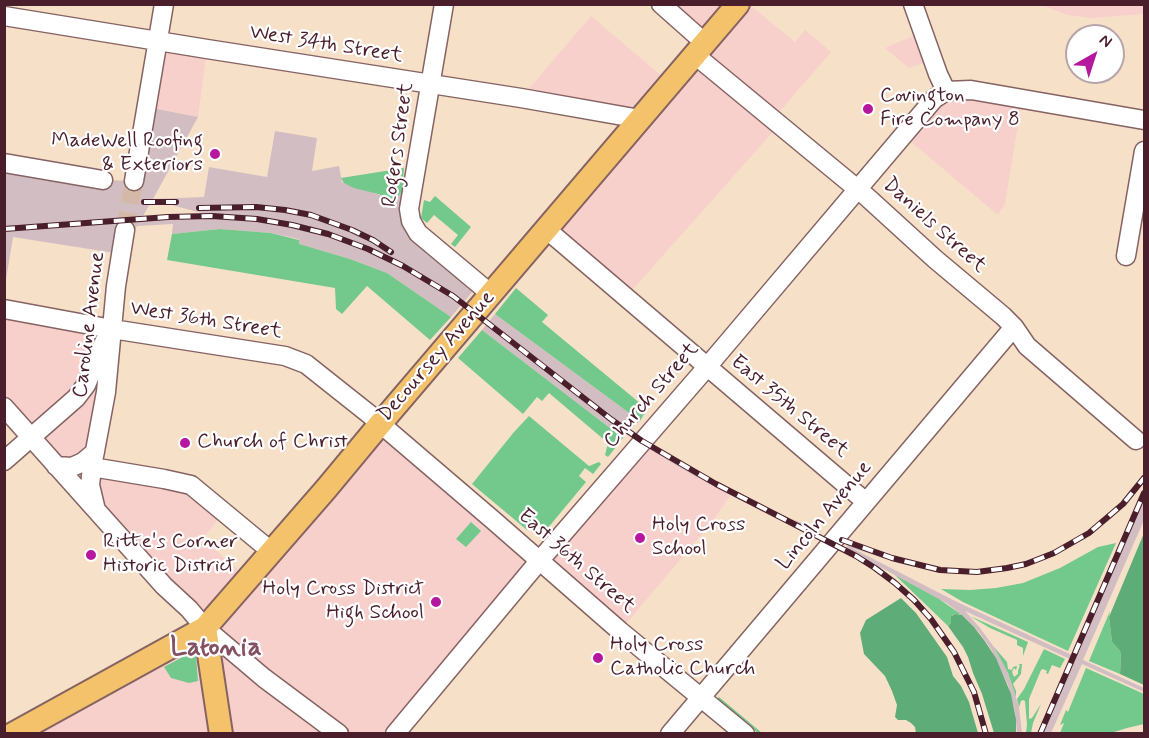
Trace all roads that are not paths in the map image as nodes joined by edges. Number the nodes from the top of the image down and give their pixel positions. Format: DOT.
graph roads {
  1 [pos="164,4"];
  2 [pos="444,4"];
  3 [pos="661,4"];
  4 [pos="738,4"];
  5 [pos="913,4"];
  6 [pos="4,16"];
  7 [pos="158,41"];
  8 [pos="700,49"];
  9 [pos="430,83"];
  10 [pos="946,91"];
  11 [pos="640,118"];
  12 [pos="1144,120"];
  13 [pos="1144,151"];
  14 [pos="4,163"];
  15 [pos="103,180"];
  16 [pos="134,181"];
  17 [pos="858,189"];
  18 [pos="546,229"];
  19 [pos="125,230"];
  20 [pos="1126,256"];
  21 [pos="491,294"];
  22 [pos="4,309"];
  23 [pos="1014,327"];
  24 [pos="112,329"];
  25 [pos="707,367"];
  26 [pos="76,398"];
  27 [pos="4,407"];
  28 [pos="380,424"];
  29 [pos="99,426"];
  30 [pos="31,438"];
  31 [pos="1136,440"];
  32 [pos="93,460"];
  33 [pos="4,461"];
  34 [pos="56,466"];
  35 [pos="866,502"];
  36 [pos="97,510"];
  37 [pos="272,552"];
  38 [pos="540,560"];
  39 [pos="205,628"];
  40 [pos="700,696"];
  41 [pos="13,734"];
  42 [pos="221,734"];
  43 [pos="339,734"];
  44 [pos="395,734"];
  45 [pos="670,734"];
  46 [pos="745,734"];
  1 -- 7 [label="street"];
  2 -- 9 [label="street, Rogers Street"];
  3 -- 8 [label="street, Daniels Street"];
  4 -- 8 [label="main road, Decoursey Avenue"];
  5 -- 10 [label="street"];
  6 -- 7 [label="street, West 34th Street"];
  7 -- 9 [label="street, West 34th Street"];
  7 -- 16 [label="street"];
  8 -- 11 [label="main road, Decoursey Avenue"];
  8 -- 17 [label="street, Daniels Street"];
  9 -- 11 [label="street, West 34th Street"];
  9 -- 21 [label="street, Rogers Street"];
  10 -- 12 [label="street"];
  10 -- 17 [label="street, Church Street"];
  11 -- 18 [label="main road, Decoursey Avenue"];
  13 -- 20 [label="street"];
  14 -- 15 [label="street"];
  17 -- 23 [label="street, Daniels Street"];
  17 -- 25 [label="street, Church Street"];
  18 -- 21 [label="main road, Decoursey Avenue"];
  18 -- 25 [label="street, East 35th Street"];
  19 -- 24 [label="street, Caroline Avenue"];
  21 -- 28 [label="main road, Decoursey Avenue"];
  22 -- 24 [label="street, West 36th Street"];
  23 -- 31 [label="street, Daniels Street"];
  23 -- 35 [label="street, Lincoln Avenue"];
  24 -- 26 [label="street"];
  24 -- 28 [label="street, West 36th Street"];
  24 -- 29 [label="street, Caroline Avenue"];
  25 -- 35 [label="street, East 35th Street"];
  25 -- 38 [label="street, Church Street"];
  26 -- 29 [label="street, Caroline Avenue"];
  26 -- 30 [label="street"];
  27 -- 30 [label="street"];
  28 -- 37 [label="main road, Decoursey Avenue"];
  28 -- 38 [label="street, East 36th Street"];
  29 -- 32 [label="street, Caroline Avenue"];
  30 -- 33 [label="street"];
  30 -- 34 [label="street"];
  32 -- 34 [label="street"];
  32 -- 36 [label="street, Caroline Avenue"];
  32 -- 37 [label="street"];
  34 -- 36 [label="street"];
  35 -- 40 [label="street, Lincoln Avenue"];
  36 -- 39 [label="street"];
  37 -- 39 [label="main road, Decoursey Avenue"];
  38 -- 40 [label="street, East 36th Street"];
  38 -- 44 [label="street, Church Street"];
  39 -- 41 [label="main road, Decoursey Avenue"];
  39 -- 42 [label="main road"];
  39 -- 43 [label="street"];
  40 -- 45 [label="street, Lincoln Avenue"];
  40 -- 46 [label="street, East 36th Street"];
}
